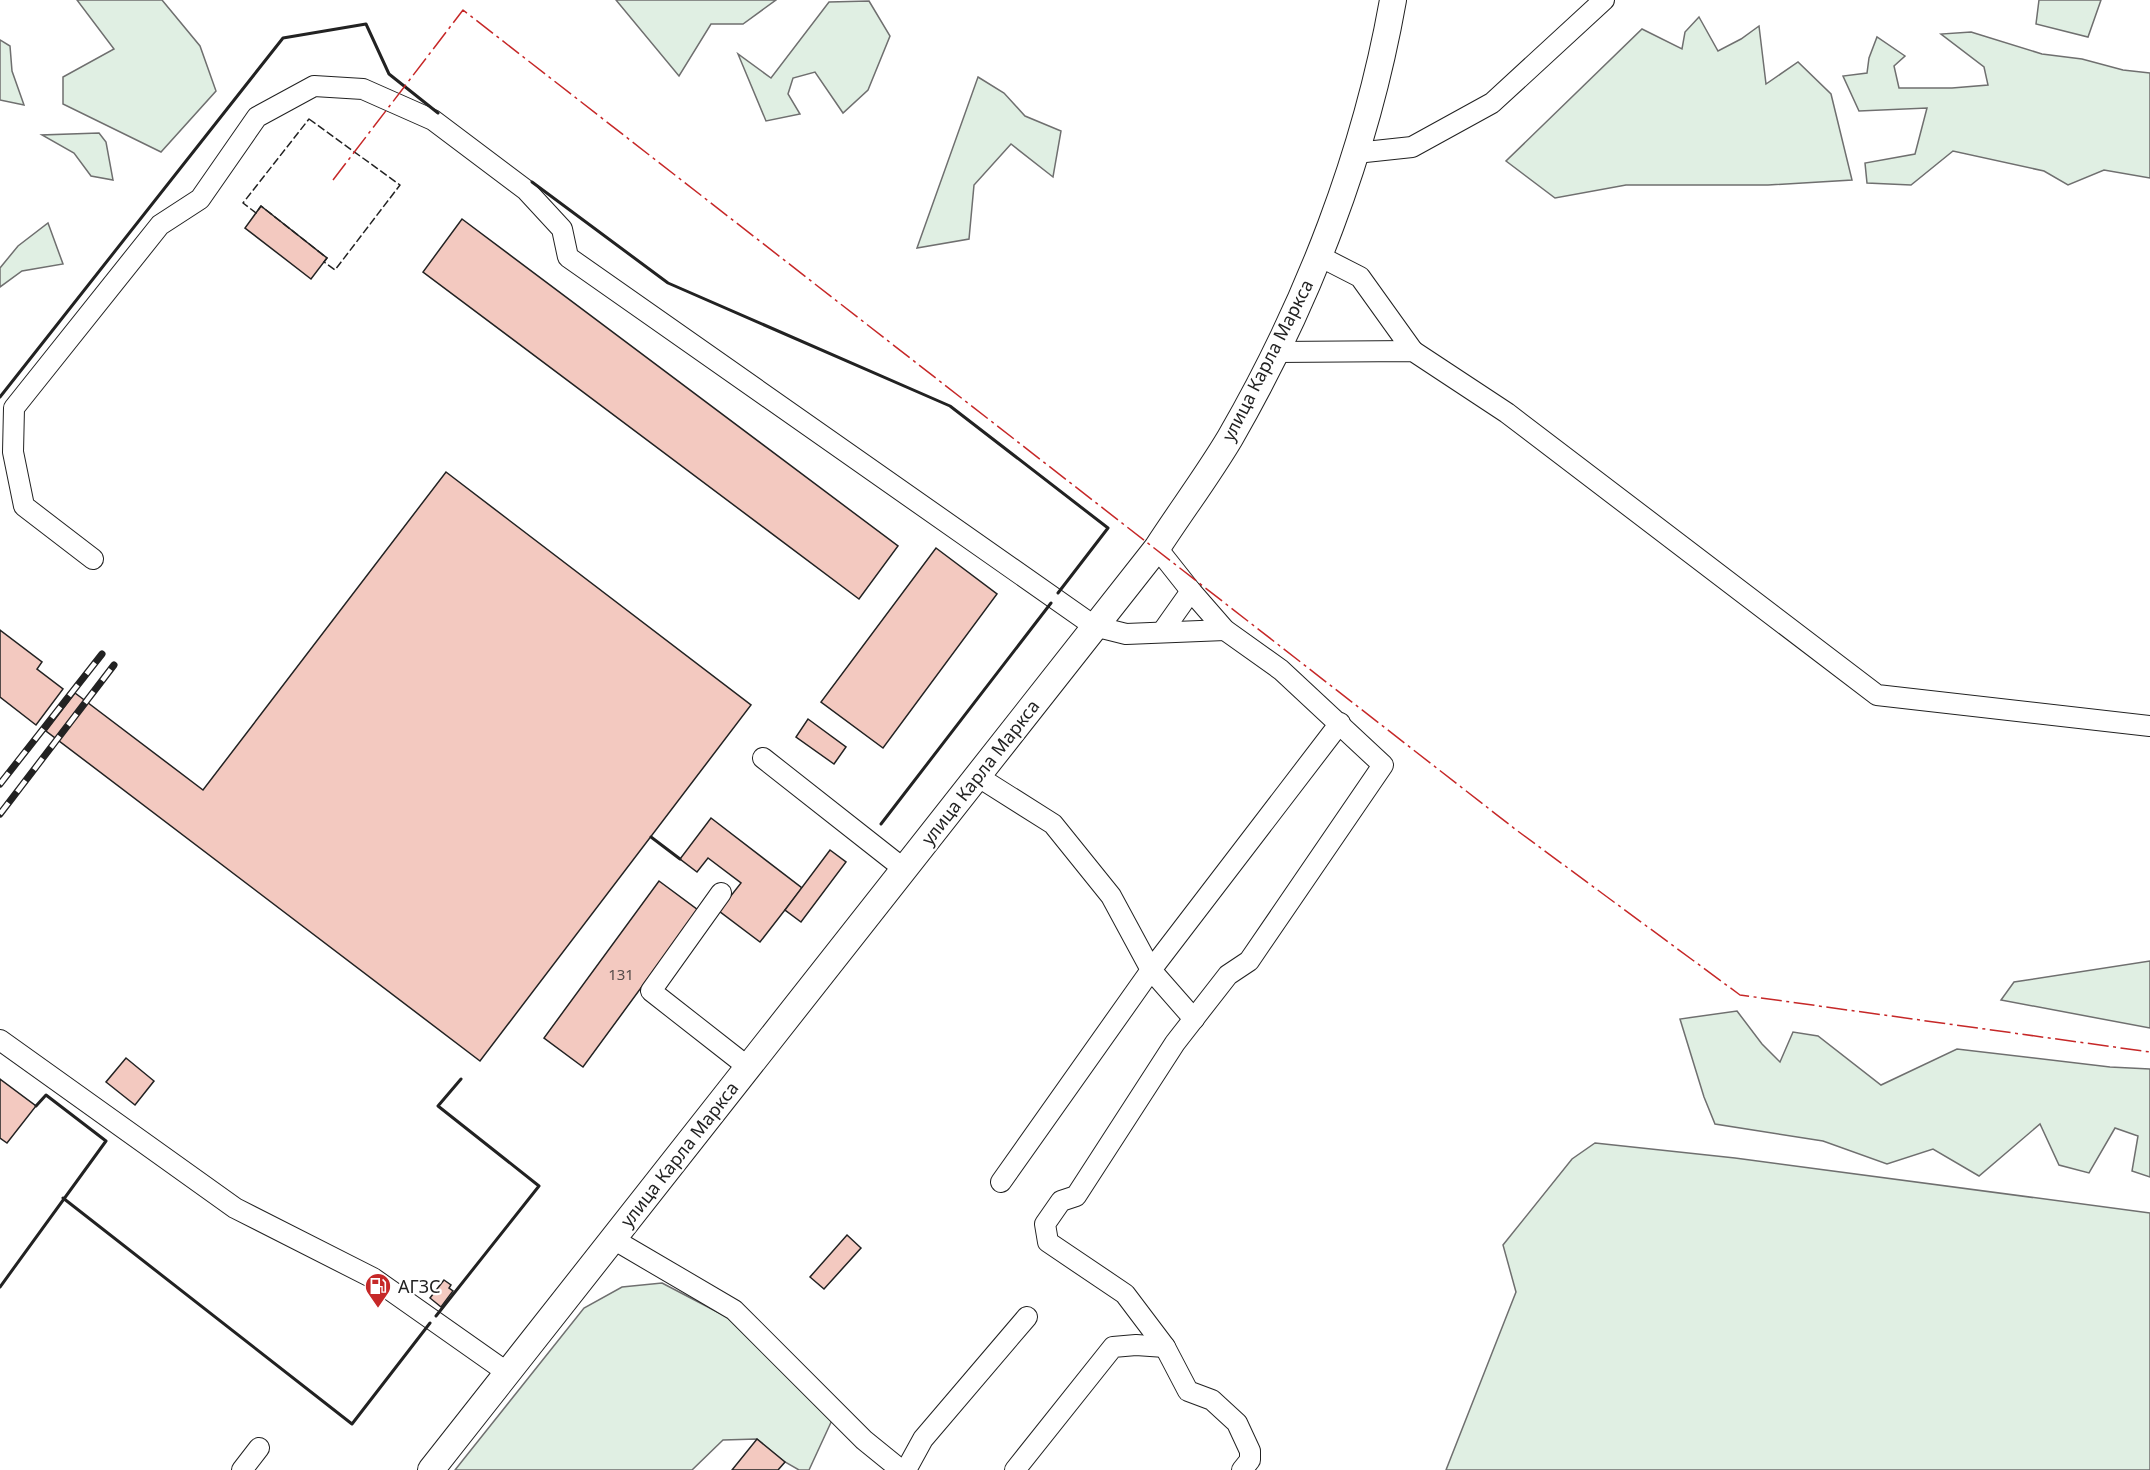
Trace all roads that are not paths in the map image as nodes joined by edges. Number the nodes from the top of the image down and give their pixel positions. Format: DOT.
graph roads {
  1 [pos="1393,0"];
  2 [pos="1604,0"];
  3 [pos="1356,153"];
  4 [pos="1320,256"];
  5 [pos="1413,351"];
  6 [pos="1276,352"];
  7 [pos="14,408"];
  8 [pos="0,425"];
  9 [pos="1157,548"];
  10 [pos="93,559"];
  11 [pos="1191,591"];
  12 [pos="1094,626"];
  13 [pos="1225,630"];
  14 [pos="1162,632"];
  15 [pos="1340,723"];
  16 [pos="2150,726"];
  17 [pos="763,758"];
  18 [pos="977,776"];
  19 [pos="904,869"];
  20 [pos="721,893"];
  21 [pos="1151,970"];
  22 [pos="1194,1019"];
  23 [pos="0,1040"];
  24 [pos="748,1067"];
  25 [pos="1001,1182"];
  26 [pos="613,1239"];
  27 [pos="1027,1317"];
  28 [pos="1165,1347"];
  29 [pos="508,1373"];
  30 [pos="259,1448"];
  31 [pos="242,1470"];
  32 [pos="431,1470"];
  33 [pos="903,1470"];
  34 [pos="1015,1470"];
  35 [pos="1242,1470"];
  1 -- 3 [label="main road, улица Карла Маркса"];
  2 -- 3 [label="street"];
  3 -- 4 [label="main road, улица Карла Маркса"];
  4 -- 5 [label="street"];
  4 -- 6 [label="main road, улица Карла Маркса"];
  5 -- 6 [label="street"];
  5 -- 16 [label="street"];
  6 -- 9 [label="main road, улица Карла Маркса"];
  7 -- 8 [label="street"];
  7 -- 10 [label="street"];
  7 -- 12 [label="street"];
  9 -- 11 [label="street"];
  9 -- 12 [label="main road, улица Карла Маркса"];
  11 -- 13 [label="street"];
  11 -- 14 [label="street"];
  12 -- 14 [label="street"];
  12 -- 18 [label="main road, улица Карла Маркса"];
  13 -- 14 [label="street"];
  13 -- 15 [label="street"];
  15 -- 21 [label="street"];
  15 -- 22 [label="street"];
  17 -- 19 [label="street"];
  18 -- 19 [label="main road, улица Карла Маркса"];
  18 -- 21 [label="street"];
  19 -- 24 [label="main road, улица Карла Маркса"];
  20 -- 24 [label="street"];
  21 -- 22 [label="street"];
  21 -- 25 [label="street"];
  22 -- 28 [label="street"];
  23 -- 29 [label="street"];
  24 -- 26 [label="main road, улица Карла Маркса"];
  26 -- 29 [label="main road, улица Карла Маркса"];
  26 -- 33 [label="street"];
  27 -- 33 [label="street"];
  28 -- 34 [label="street"];
  28 -- 35 [label="street"];
  29 -- 32 [label="main road, улица Карла Маркса"];
  30 -- 31 [label="street"];
}
